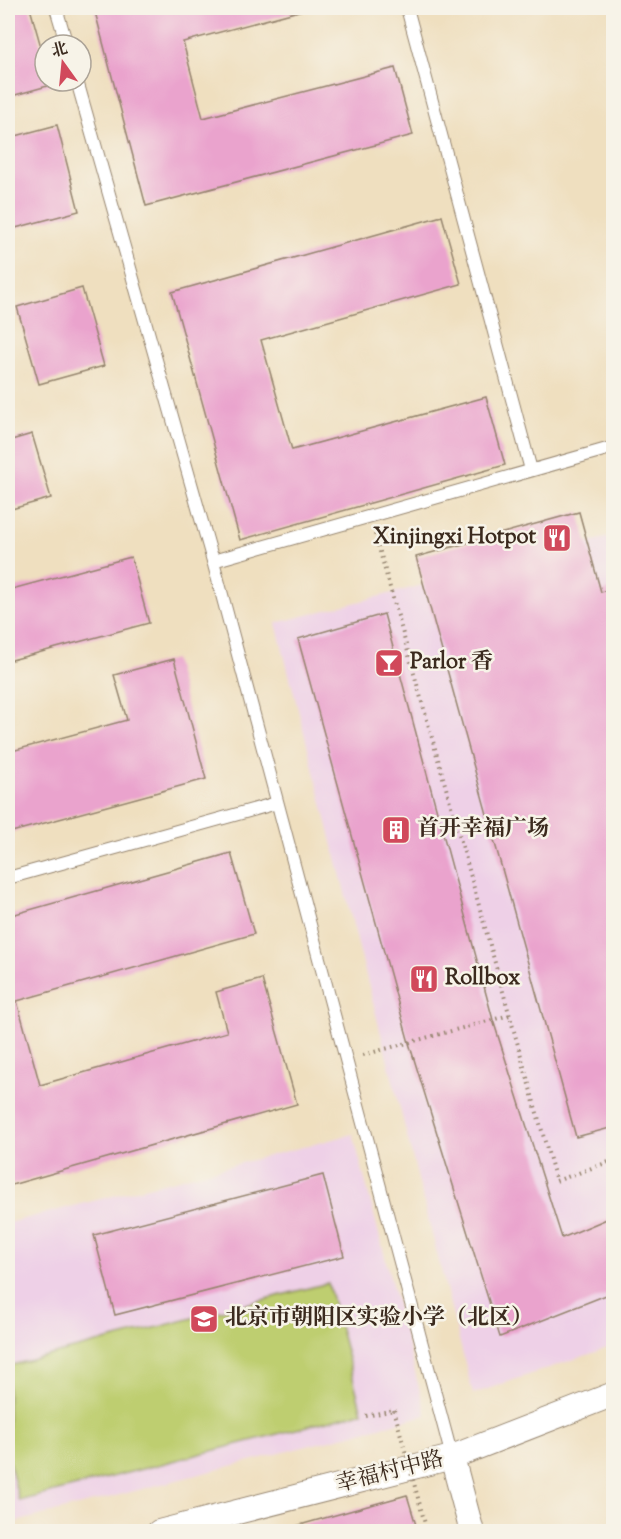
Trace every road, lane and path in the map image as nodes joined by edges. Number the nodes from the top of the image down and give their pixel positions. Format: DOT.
graph roads {
  1 [pos="56,8"];
  2 [pos="407,8"];
  3 [pos="63,33"];
  4 [pos="80,93"];
  5 [pos="614,447"];
  6 [pos="531,470"];
  7 [pos="370,516"];
  8 [pos="213,561"];
  9 [pos="278,803"];
  10 [pos="8,878"];
  11 [pos="510,1015"];
  12 [pos="346,1060"];
  13 [pos="614,1160"];
  14 [pos="614,1394"];
  15 [pos="366,1416"];
  16 [pos="452,1457"];
  17 [pos="427,1531"];
  18 [pos="159,1532"];
  19 [pos="472,1532"];
  1 -- 3 [label="lane"];
  2 -- 6 [label="lane"];
  4 -- 8 [label="lane"];
  5 -- 6 [label="lane"];
  6 -- 7 [label="lane"];
  7 -- 8 [label="lane"];
  7 -- 11 [label="path"];
  8 -- 9 [label="lane"];
  9 -- 10 [label="lane"];
  9 -- 12 [label="lane"];
  11 -- 12 [label="path"];
  11 -- 13 [label="path"];
  12 -- 16 [label="lane"];
  14 -- 16 [label="street, 幸福村中路"];
  15 -- 17 [label="path, bridge"];
  16 -- 18 [label="street, 幸福村中路"];
  16 -- 19 [label="street"];
}
